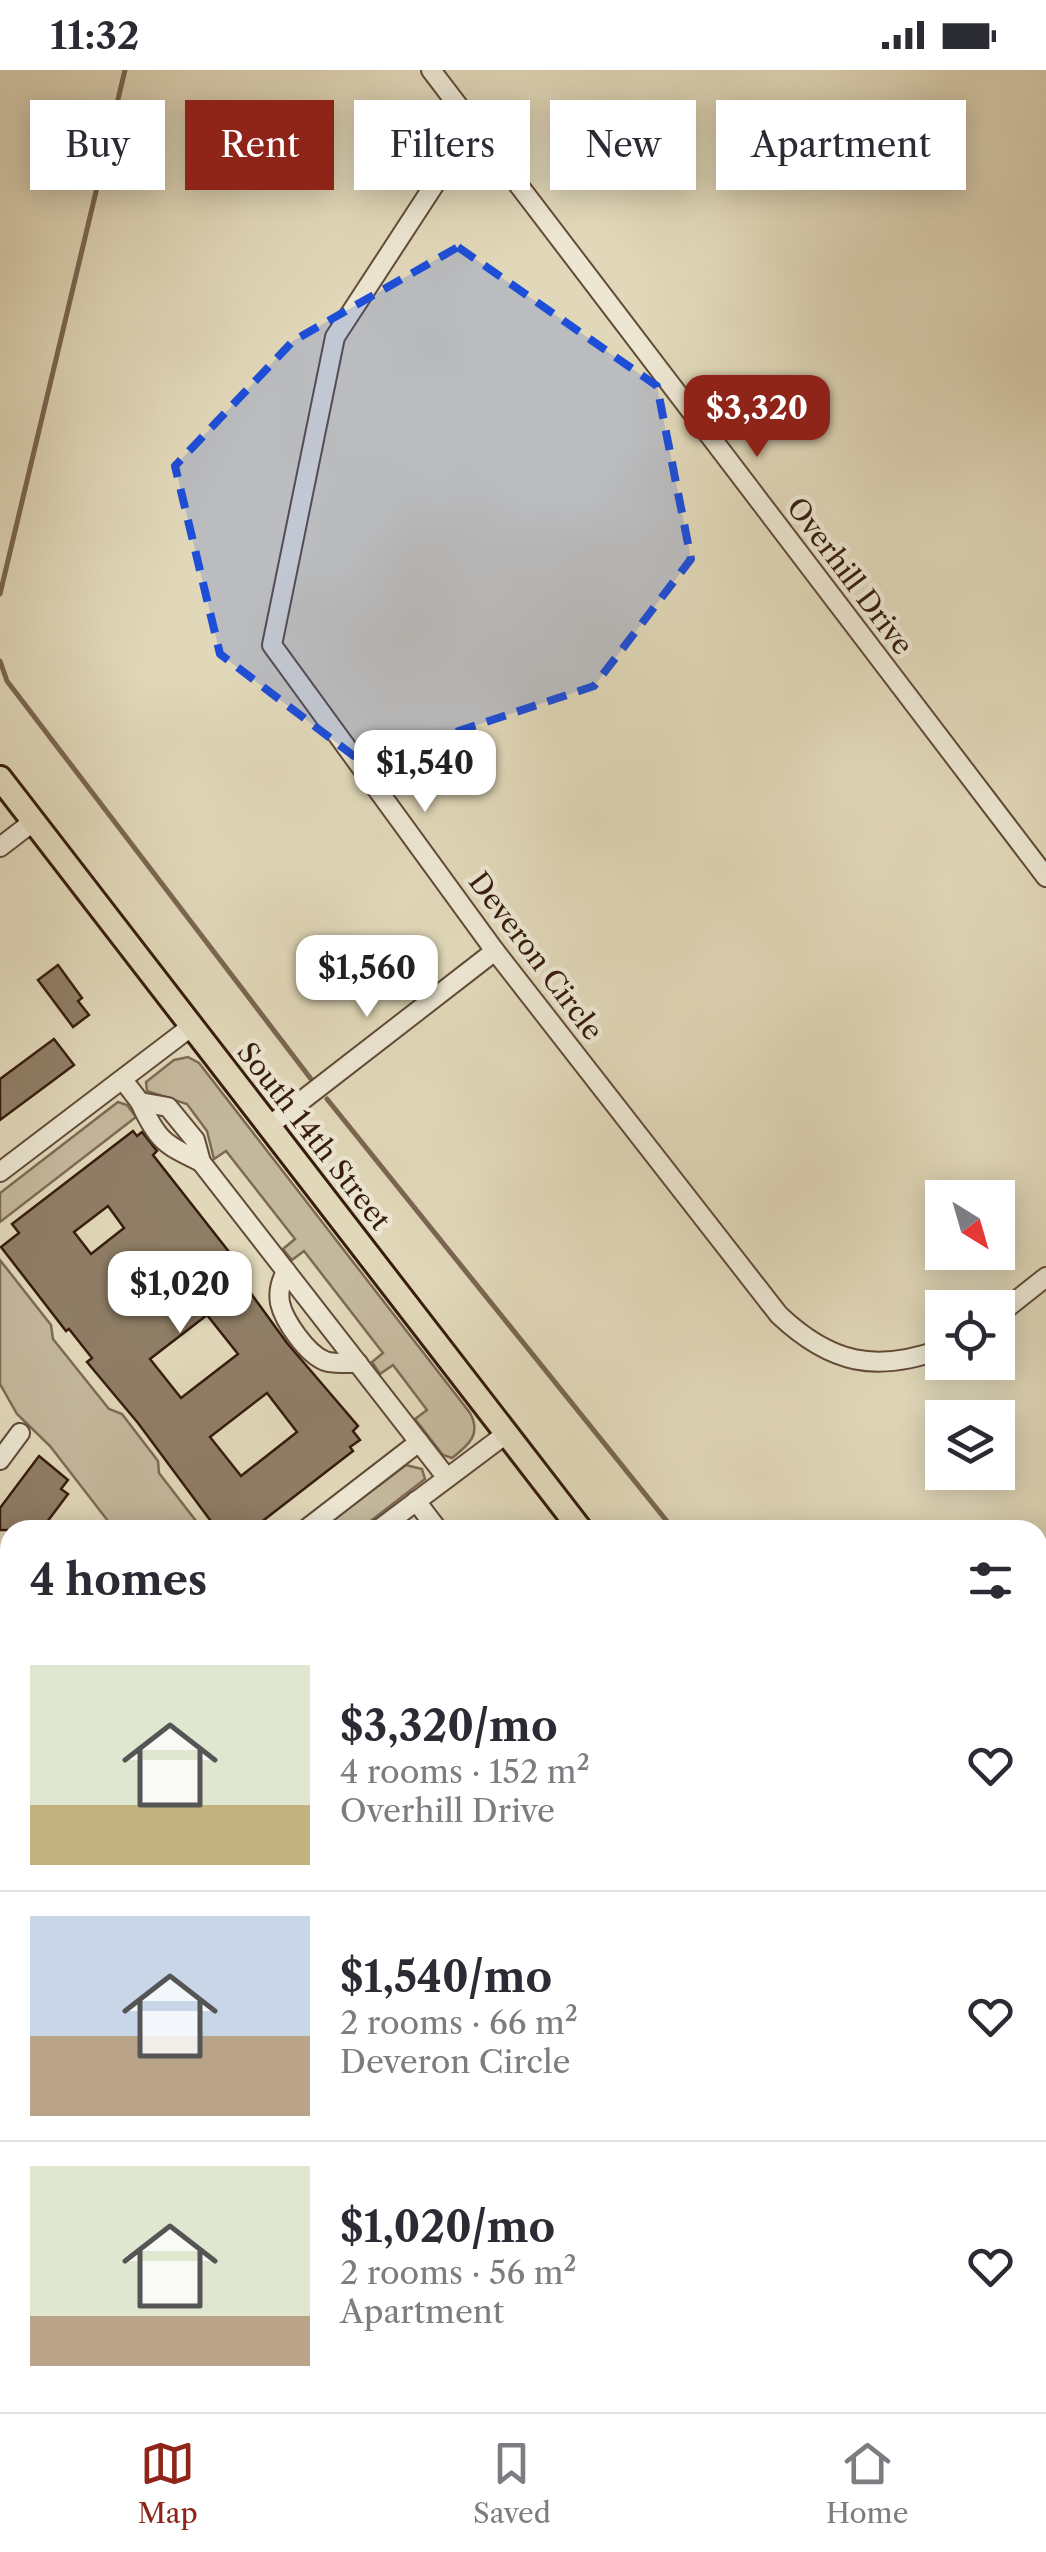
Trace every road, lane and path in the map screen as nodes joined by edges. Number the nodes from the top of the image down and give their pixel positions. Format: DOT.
graph roads {
  1 [pos="431,70"];
  2 [pos="453,100"];
  3 [pos="431,190"];
  4 [pos="520,190"];
  5 [pos="0,778"];
  6 [pos="34,822"];
  7 [pos="0,847"];
  8 [pos="1046,877"];
  9 [pos="495,951"];
  10 [pos="192,1026"];
  11 [pos="122,1080"];
  12 [pos="140,1102"];
  13 [pos="268,1126"];
  14 [pos="201,1162"];
  15 [pos="0,1172"];
  16 [pos="286,1271"];
  17 [pos="1046,1277"];
  18 [pos="1015,1301"];
  19 [pos="925,1356"];
  20 [pos="358,1364"];
  21 [pos="20,1433"];
  22 [pos="506,1434"];
  23 [pos="419,1442"];
  24 [pos="0,1460"];
  25 [pos="447,1478"];
  26 [pos="416,1501"];
  27 [pos="317,1520"];
  28 [pos="391,1520"];
  29 [pos="430,1520"];
  30 [pos="573,1520"];
  1 -- 2 [label="street, Overhill Drive"];
  3 -- 9 [label="street, Deveron Circle"];
  4 -- 8 [label="street, Overhill Drive"];
  5 -- 6 [label="main road, South 14th Street"];
  6 -- 7 [label="street"];
  6 -- 10 [label="main road, South 14th Street"];
  9 -- 13 [label="street"];
  9 -- 19 [label="street, Deveron Circle"];
  10 -- 11 [label="street"];
  10 -- 13 [label="main road, South 14th Street"];
  11 -- 12 [label="street"];
  11 -- 15 [label="street"];
  12 -- 14 [label="street"];
  12 -- 14 [label="street"];
  13 -- 22 [label="main road, South 14th Street"];
  14 -- 16 [label="street"];
  16 -- 20 [label="street"];
  16 -- 20 [label="street"];
  17 -- 18 [label="street"];
  20 -- 23 [label="street"];
  21 -- 24 [label="street"];
  22 -- 25 [label="street"];
  22 -- 30 [label="main road, South 14th Street"];
  23 -- 25 [label="street"];
  23 -- 27 [label="street"];
  25 -- 26 [label="street"];
  26 -- 28 [label="street"];
  26 -- 29 [label="street"];
}
